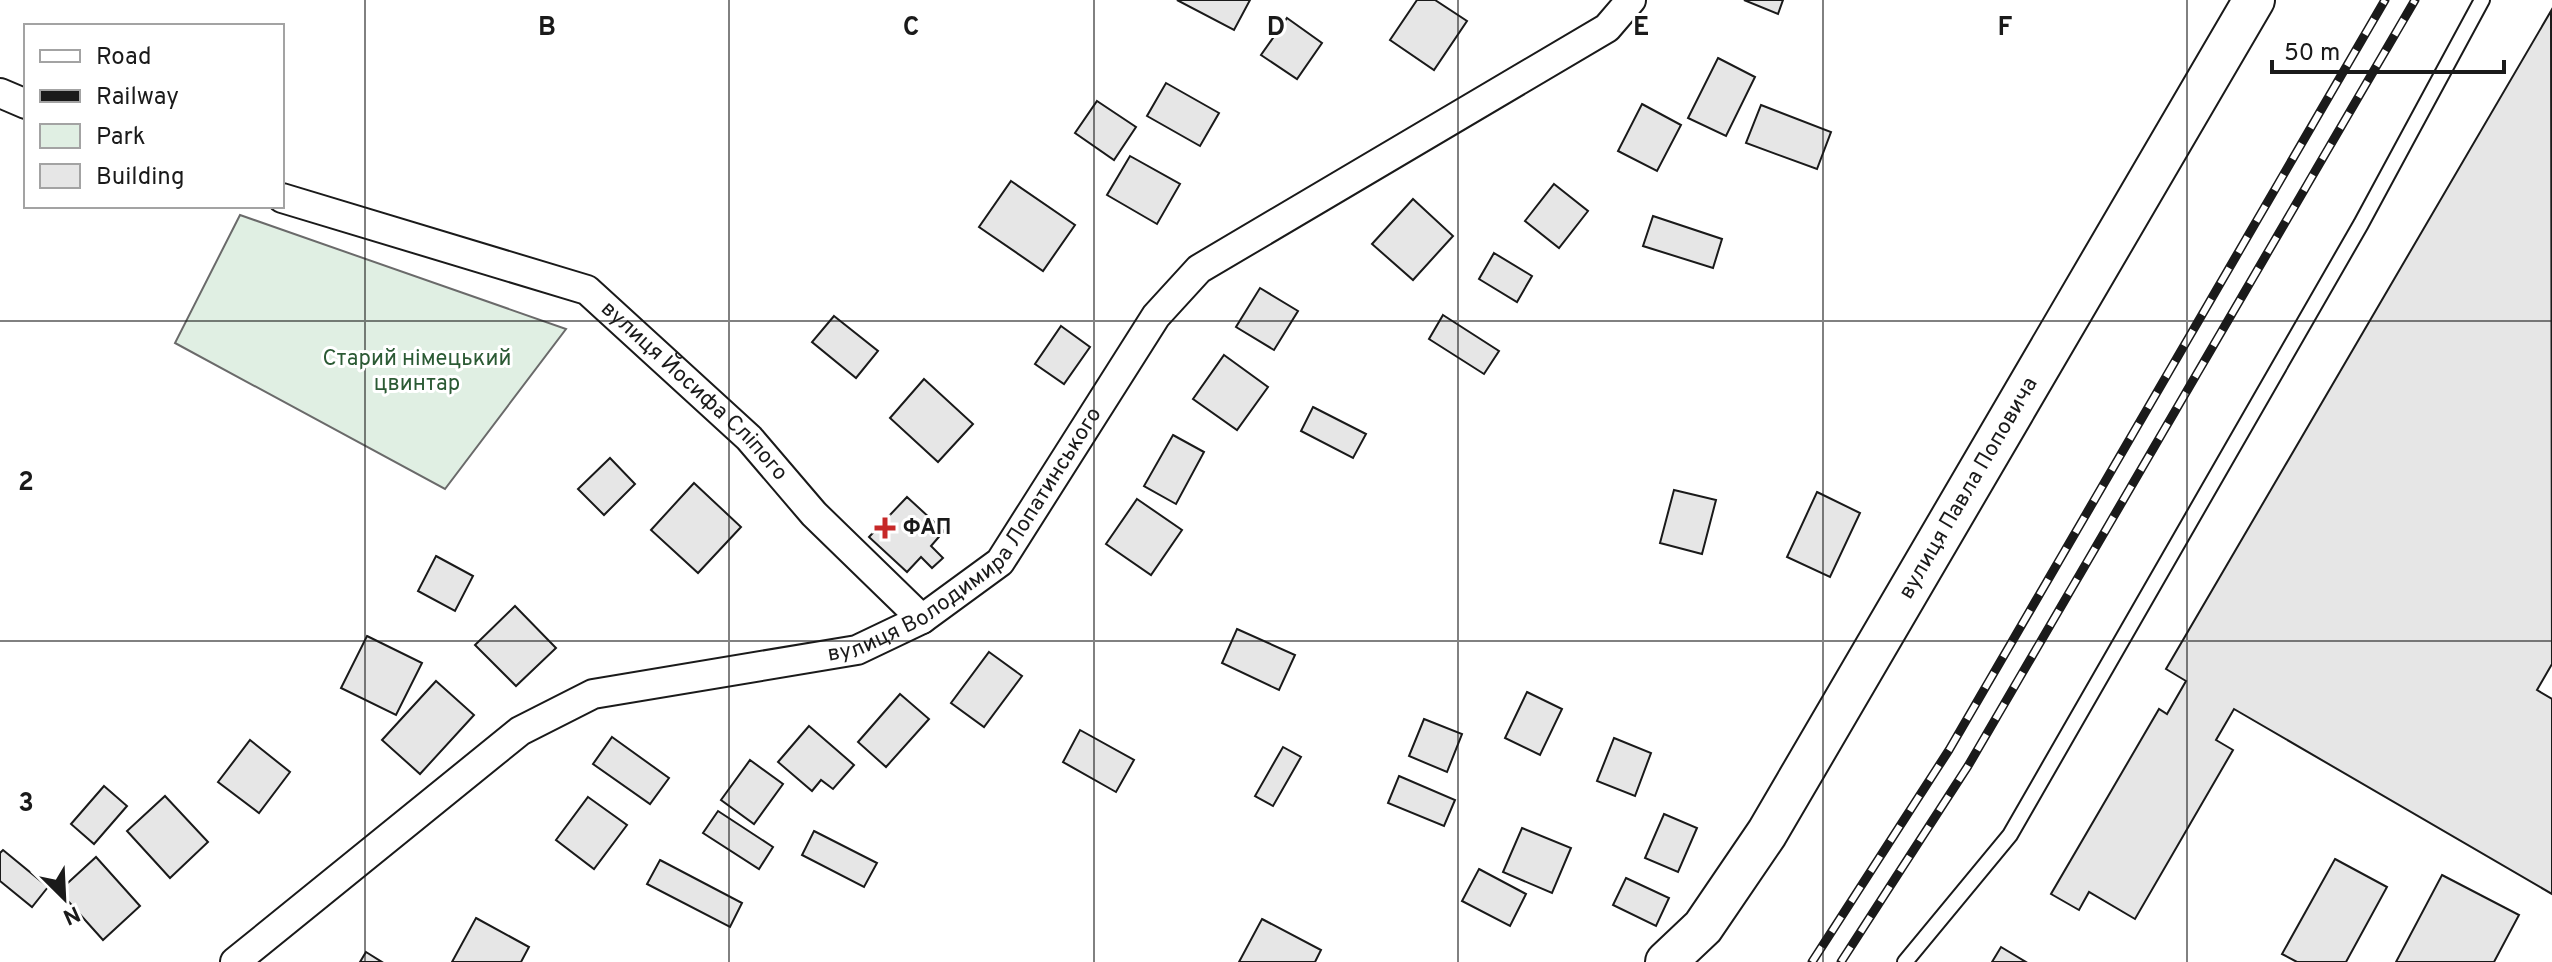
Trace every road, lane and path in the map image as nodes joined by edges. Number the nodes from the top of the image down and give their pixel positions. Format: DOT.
graph roads {
  1 [pos="1631,0"];
  2 [pos="2254,0"];
  3 [pos="2482,0"];
  4 [pos="0,93"];
  5 [pos="24,103"];
  6 [pos="284,199"];
  7 [pos="922,619"];
  8 [pos="235,962"];
  9 [pos="1666,962"];
  10 [pos="1905,962"];
  1 -- 7 [label="street, вулиця Володимира Лопатинського"];
  2 -- 9 [label="street, вулиця Павла Поповича"];
  3 -- 10 [label="lane"];
  4 -- 5 [label="street"];
  6 -- 7 [label="street, вулиця Йосифа Сліпого"];
  7 -- 8 [label="street, вулиця Володимира Лопатинського"];
}
